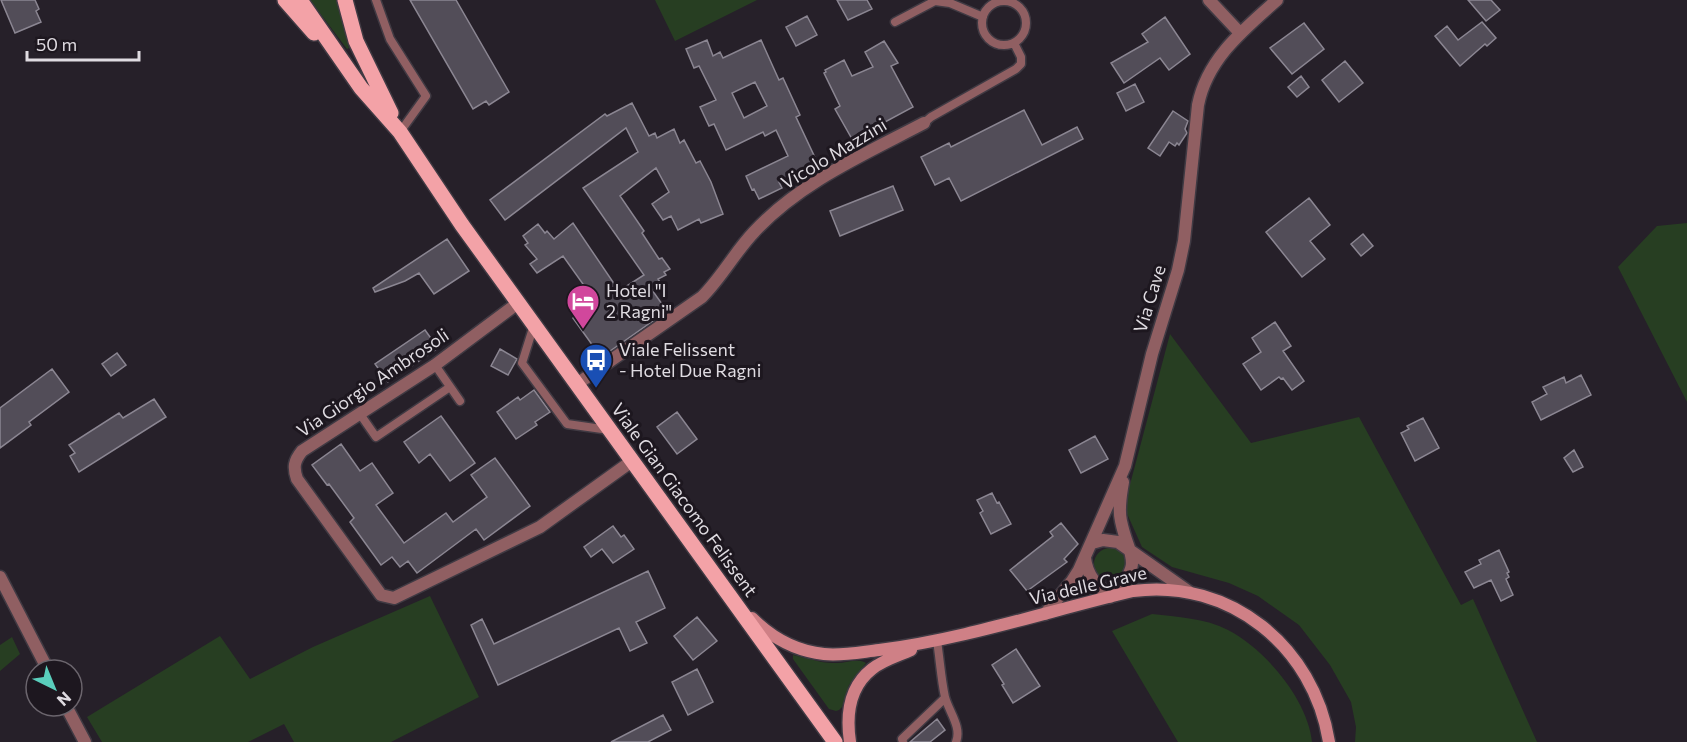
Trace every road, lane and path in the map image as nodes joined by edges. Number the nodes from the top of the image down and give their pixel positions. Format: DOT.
graph roads {
  1 [pos="285,0"];
  2 [pos="300,0"];
  3 [pos="345,0"];
  4 [pos="376,0"];
  5 [pos="1209,0"];
  6 [pos="1276,0"];
  7 [pos="935,1"];
  8 [pos="1019,2"];
  9 [pos="983,17"];
  10 [pos="895,22"];
  11 [pos="1240,33"];
  12 [pos="1014,43"];
  13 [pos="361,88"];
  14 [pos="924,123"];
  15 [pos="400,132"];
  16 [pos="518,303"];
  17 [pos="534,325"];
  18 [pos="435,365"];
  19 [pos="577,384"];
  20 [pos="450,387"];
  21 [pos="460,401"];
  22 [pos="360,414"];
  23 [pos="610,430"];
  24 [pos="632,461"];
  25 [pos="1125,466"];
  26 [pos="1092,543"];
  27 [pos="1131,551"];
  28 [pos="1085,558"];
  29 [pos="0,577"];
  30 [pos="1189,592"];
  31 [pos="730,596"];
  32 [pos="1112,596"];
  33 [pos="1045,614"];
  34 [pos="937,641"];
  35 [pos="923,644"];
  36 [pos="42,658"];
  37 [pos="945,698"];
  38 [pos="73,718"];
  39 [pos="85,742"];
  40 [pos="835,742"];
  41 [pos="850,742"];
  42 [pos="903,742"];
  43 [pos="956,742"];
  44 [pos="1329,742"];
  1 -- 13 [label="main road"];
  2 -- 13 [label="main road, Viale Gian Giacomo Felissent"];
  3 -- 15 [label="main road, Viale Gian Giacomo Felissent"];
  4 -- 15 [label="lane"];
  5 -- 11 [label="street"];
  6 -- 11 [label="street, Via Cave"];
  7 -- 9 [label="lane"];
  7 -- 10 [label="lane"];
  8 -- 9 [label="lane"];
  8 -- 12 [label="lane"];
  9 -- 12 [label="lane"];
  11 -- 25 [label="street, Via Cave"];
  12 -- 14 [label="lane"];
  13 -- 15 [label="main road, Viale Gian Giacomo Felissent"];
  14 -- 19 [label="street, Vicolo Mazzini"];
  15 -- 16 [label="main road, Viale Gian Giacomo Felissent"];
  16 -- 17 [label="main road, Viale Gian Giacomo Felissent"];
  16 -- 18 [label="street, Via Giorgio Ambrosoli"];
  17 -- 19 [label="main road, Viale Gian Giacomo Felissent"];
  17 -- 23 [label="lane"];
  18 -- 20 [label="lane"];
  18 -- 22 [label="street, Via Giorgio Ambrosoli"];
  19 -- 23 [label="main road, Viale Gian Giacomo Felissent"];
  20 -- 21 [label="lane"];
  20 -- 22 [label="lane"];
  22 -- 24 [label="street, Via Giorgio Ambrosoli"];
  23 -- 24 [label="main road, Viale Gian Giacomo Felissent"];
  24 -- 31 [label="main road, Viale Gian Giacomo Felissent"];
  25 -- 26 [label="street, Via Cave"];
  25 -- 27 [label="street"];
  26 -- 27 [label="street"];
  26 -- 28 [label="street, Via Cave"];
  27 -- 30 [label="street"];
  27 -- 32 [label="street"];
  28 -- 32 [label="street"];
  28 -- 33 [label="street, Via Cave"];
  29 -- 36 [label="street"];
  30 -- 32 [label="main road, Via delle Grave"];
  30 -- 44 [label="main road, Via delle Grave"];
  31 -- 35 [label="main road, Via delle Grave"];
  31 -- 40 [label="main road, Viale Gian Giacomo Felissent"];
  32 -- 33 [label="main road, Via delle Grave"];
  33 -- 34 [label="main road, Via delle Grave"];
  34 -- 35 [label="main road, Via delle Grave"];
  34 -- 37 [label="lane"];
  35 -- 41 [label="main road, Via delle Grave"];
  37 -- 42 [label="lane"];
  37 -- 43 [label="lane"];
  38 -- 39 [label="street"];
}
